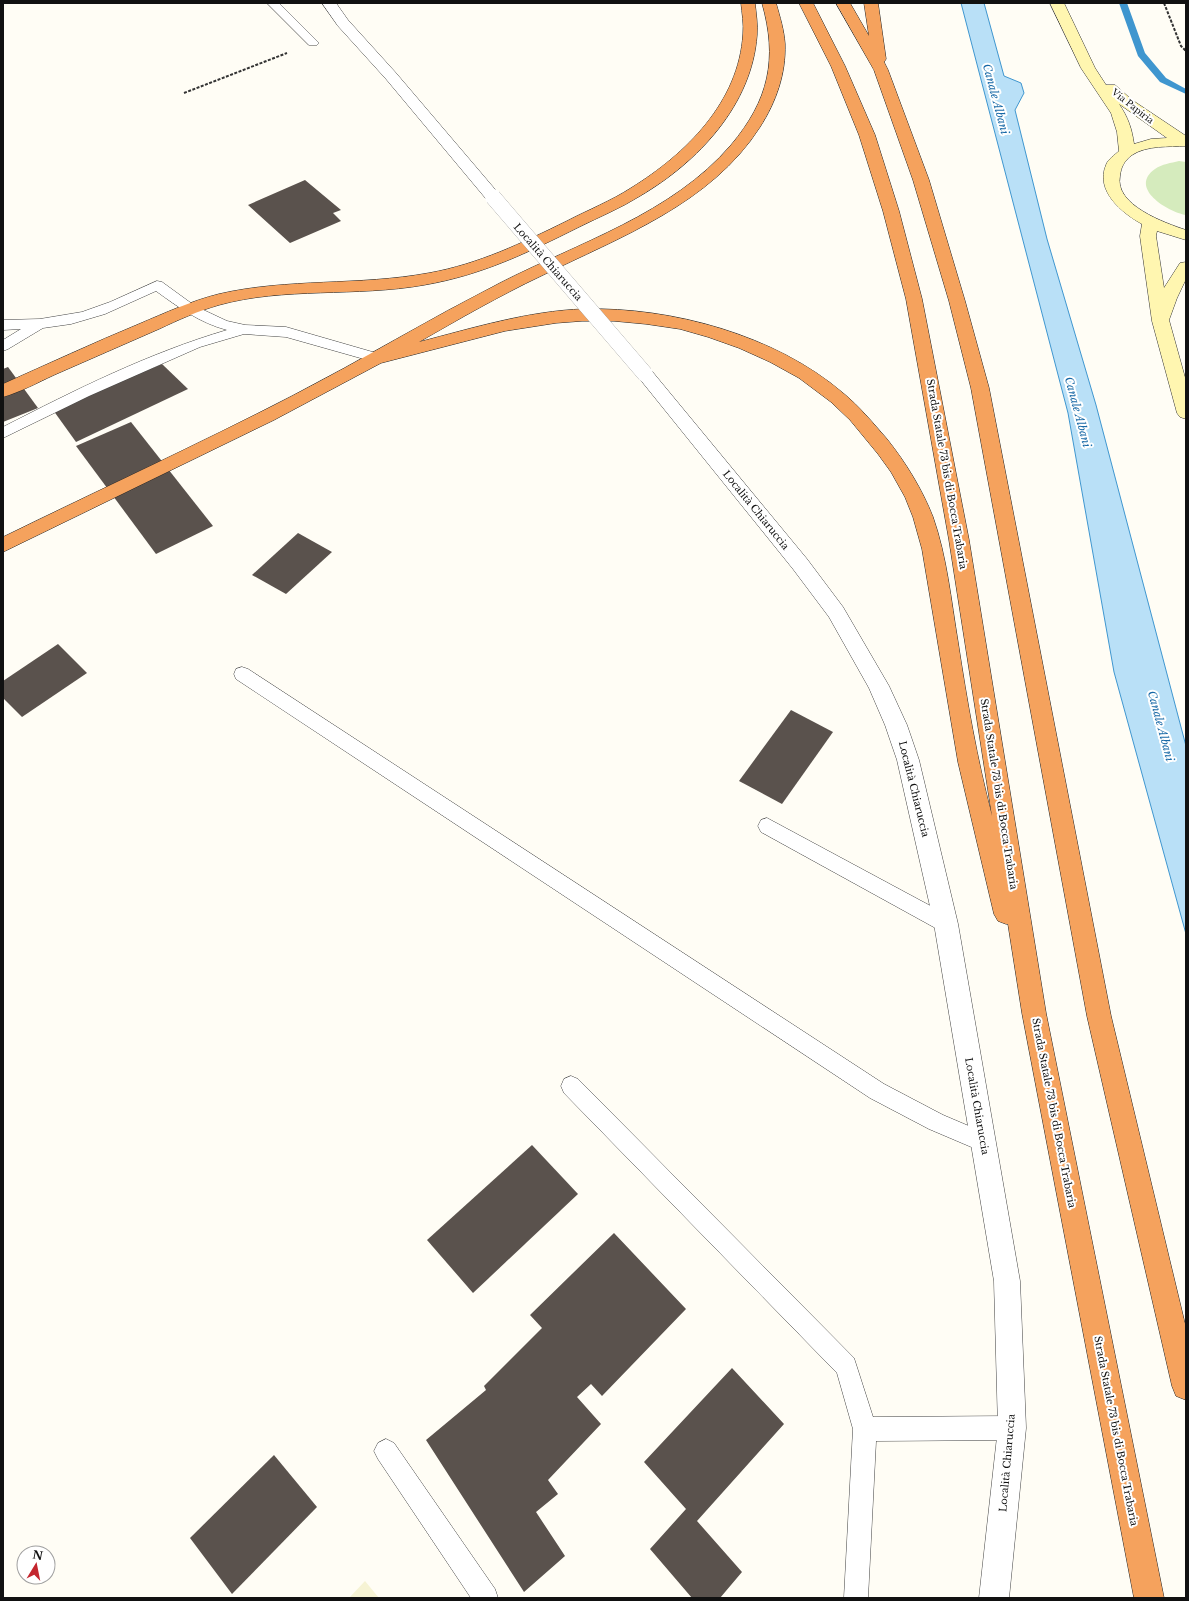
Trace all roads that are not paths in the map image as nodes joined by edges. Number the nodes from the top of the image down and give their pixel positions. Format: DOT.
graph roads {
  1 [pos="274,3"];
  2 [pos="329,3"];
  3 [pos="748,3"];
  4 [pos="769,3"];
  5 [pos="806,3"];
  6 [pos="843,3"];
  7 [pos="871,3"];
  8 [pos="1057,3"];
  9 [pos="313,43"];
  10 [pos="1088,68"];
  11 [pos="881,70"];
  12 [pos="1184,141"];
  13 [pos="1127,151"];
  14 [pos="1150,224"];
  15 [pos="1186,236"];
  16 [pos="1186,267"];
  17 [pos="190,309"];
  18 [pos="1161,321"];
  19 [pos="3,324"];
  20 [pos="41,324"];
  21 [pos="245,330"];
  22 [pos="3,346"];
  23 [pos="378,358"];
  24 [pos="3,391"];
  25 [pos="1186,413"];
  26 [pos="3,433"];
  27 [pos="3,544"];
  28 [pos="242,674"];
  29 [pos="767,826"];
  30 [pos="946,924"];
  31 [pos="1034,1013"];
  32 [pos="571,1086"];
  33 [pos="983,1142"];
  34 [pos="1186,1386"];
  35 [pos="1012,1428"];
  36 [pos="865,1429"];
  37 [pos="386,1451"];
  38 [pos="486,1598"];
  39 [pos="856,1598"];
  40 [pos="994,1598"];
  41 [pos="1149,1598"];
  1 -- 9 [label="lane"];
  2 -- 30 [label="street, Località Chiaruccia, bridge"];
  3 -- 17 [label="highway"];
  4 -- 23 [label="highway"];
  5 -- 31 [label="highway, Strada Statale 73 bis di Bocca Trabaria"];
  6 -- 11 [label="highway"];
  7 -- 11 [label="highway"];
  8 -- 10 [label="main road, Via Papiria"];
  10 -- 12 [label="main road, Via Papiria"];
  10 -- 13 [label="main road, Via Papiria"];
  11 -- 34 [label="highway"];
  12 -- 13 [label="main road"];
  13 -- 14 [label="main road"];
  14 -- 15 [label="main road"];
  14 -- 18 [label="main road"];
  16 -- 18 [label="main road"];
  17 -- 20 [label="lane"];
  17 -- 21 [label="lane"];
  17 -- 24 [label="highway"];
  18 -- 25 [label="main road"];
  19 -- 20 [label="lane"];
  20 -- 22 [label="lane"];
  21 -- 23 [label="lane"];
  21 -- 26 [label="lane"];
  23 -- 27 [label="highway"];
  23 -- 31 [label="highway"];
  28 -- 33 [label="lane"];
  29 -- 30 [label="lane"];
  30 -- 33 [label="street, Località Chiaruccia"];
  31 -- 41 [label="highway, Strada Statale 73 bis di Bocca Trabaria"];
  32 -- 36 [label="lane"];
  33 -- 35 [label="street, Località Chiaruccia"];
  35 -- 36 [label="lane"];
  35 -- 40 [label="street, Località Chiaruccia"];
  36 -- 39 [label="lane"];
  37 -- 38 [label="lane"];
}
